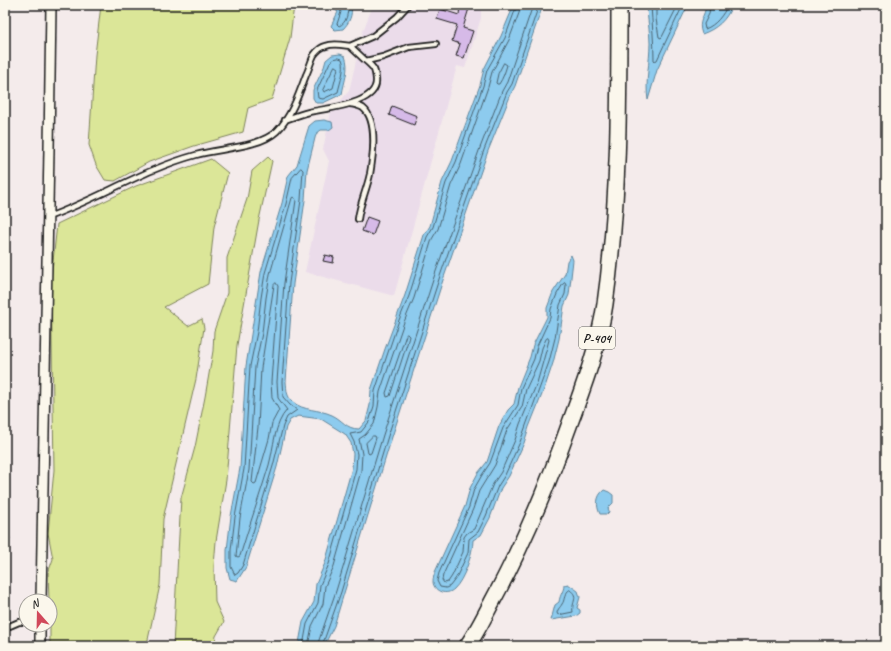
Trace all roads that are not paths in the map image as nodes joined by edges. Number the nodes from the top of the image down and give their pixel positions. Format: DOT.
graph roads {
  1 [pos="51,5"];
  2 [pos="408,5"];
  3 [pos="619,5"];
  4 [pos="436,44"];
  5 [pos="350,46"];
  6 [pos="366,61"];
  7 [pos="351,104"];
  8 [pos="285,120"];
  9 [pos="48,217"];
  10 [pos="358,218"];
  11 [pos="41,593"];
  12 [pos="18,622"];
  13 [pos="5,628"];
  14 [pos="40,633"];
  15 [pos="40,646"];
  16 [pos="467,646"];
  1 -- 9 [label="street"];
  2 -- 5 [label="lane"];
  3 -- 16 [label="highway, Р-404"];
  4 -- 6 [label="lane"];
  5 -- 6 [label="lane"];
  5 -- 8 [label="lane"];
  6 -- 7 [label="lane"];
  7 -- 8 [label="lane"];
  7 -- 10 [label="lane"];
  8 -- 9 [label="lane"];
  9 -- 11 [label="street"];
  12 -- 13 [label="lane"];
  14 -- 15 [label="street"];
}
